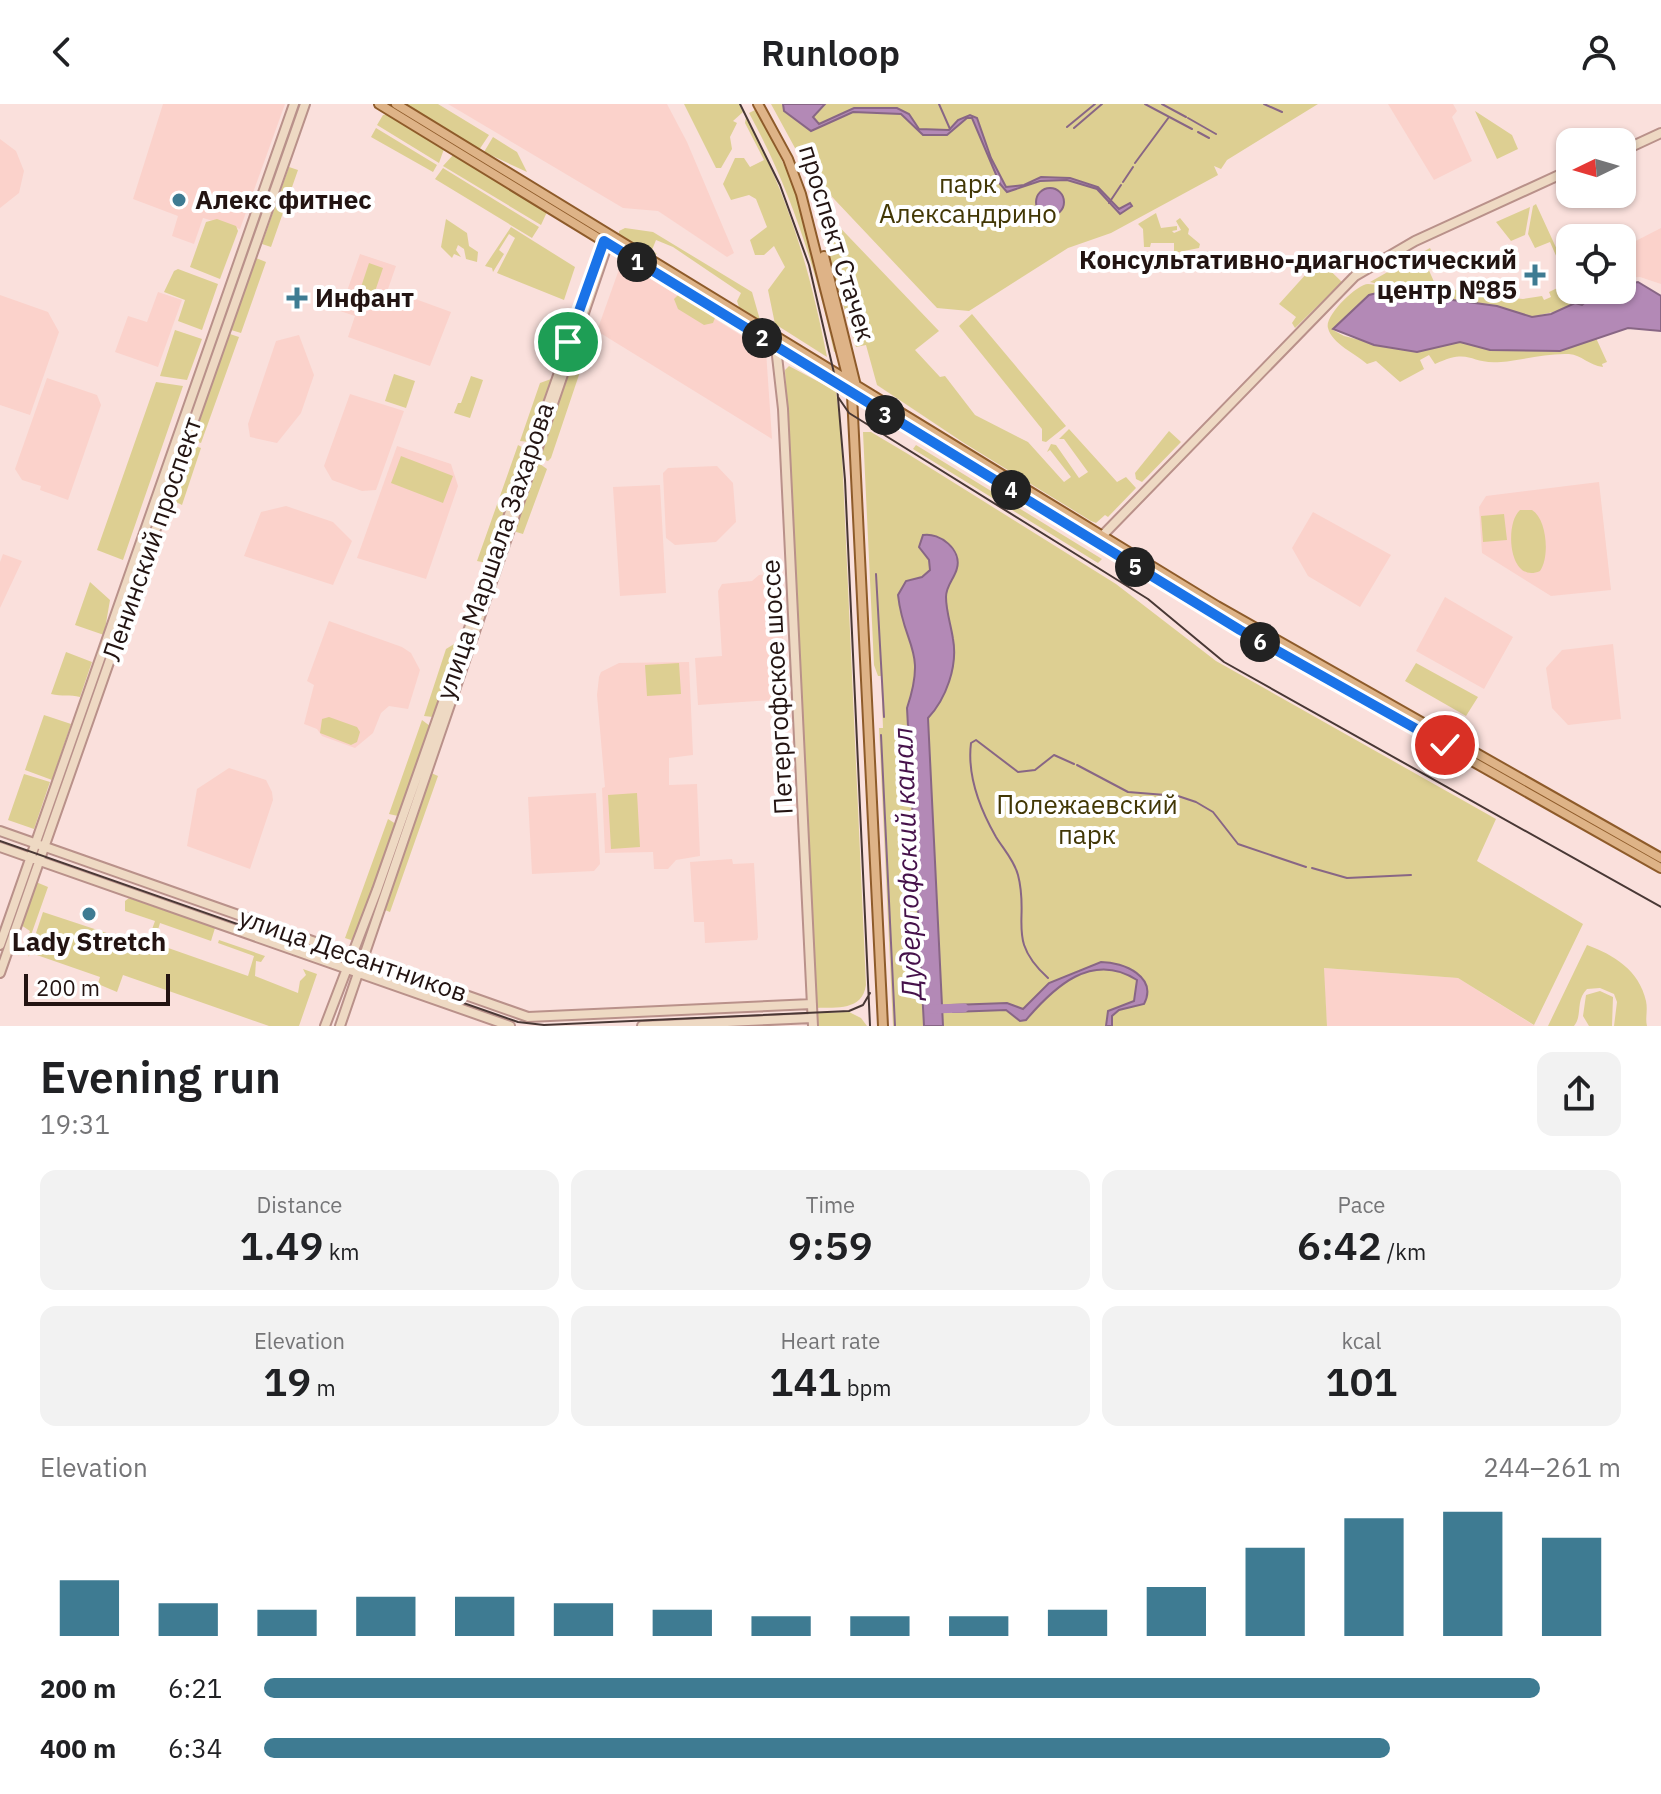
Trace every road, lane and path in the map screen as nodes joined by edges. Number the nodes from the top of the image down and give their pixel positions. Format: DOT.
graph roads {
  1 [pos="294,104"];
  2 [pos="305,104"];
  3 [pos="379,104"];
  4 [pos="396,104"];
  5 [pos="758,104"];
  6 [pos="764,104"];
  7 [pos="1661,130"];
  8 [pos="1636,142"];
  9 [pos="1556,179"];
  10 [pos="608,239"];
  11 [pos="776,347"];
  12 [pos="852,381"];
  13 [pos="855,397"];
  14 [pos="1101,539"];
  15 [pos="0,831"];
  16 [pos="40,845"];
  17 [pos="0,847"];
  18 [pos="1661,858"];
  19 [pos="35,860"];
  20 [pos="1661,868"];
  21 [pos="0,945"];
  22 [pos="351,955"];
  23 [pos="363,959"];
  24 [pos="346,969"];
  25 [pos="0,973"];
  26 [pos="358,973"];
  27 [pos="812,1004"];
  28 [pos="812,1022"];
  29 [pos="325,1026"];
  30 [pos="340,1026"];
  31 [pos="510,1026"];
  32 [pos="642,1026"];
  33 [pos="886,1026"];
  1 -- 16 [label="street, Ленинский проспект"];
  2 -- 16 [label="street, Ленинский проспект"];
  3 -- 10 [label="main road"];
  4 -- 10 [label="main road"];
  5 -- 12 [label="main road, проспект Стачек"];
  6 -- 12 [label="main road, проспект Стачек"];
  7 -- 8 [label="street"];
  9 -- 14 [label="street"];
  10 -- 11 [label="main road"];
  10 -- 12 [label="main road"];
  10 -- 22 [label="street, улица Маршала Захарова"];
  10 -- 23 [label="street, улица Маршала Захарова"];
  11 -- 13 [label="main road"];
  11 -- 27 [label="street, Петергофское шоссе"];
  12 -- 13 [label="main road, проспект Стачек"];
  12 -- 14 [label="main road"];
  13 -- 14 [label="main road"];
  13 -- 33 [label="main road"];
  14 -- 18 [label="main road"];
  14 -- 20 [label="main road"];
  15 -- 16 [label="street, улица Десантников"];
  16 -- 19 [label="street, Ленинский проспект"];
  16 -- 22 [label="street, улица Десантников"];
  17 -- 19 [label="street, улица Десантников"];
  19 -- 21 [label="street, Ленинский проспект"];
  19 -- 24 [label="street, улица Десантников"];
  19 -- 25 [label="street, Ленинский проспект"];
  22 -- 23 [label="street, улица Десантников"];
  22 -- 24 [label="street, улица Маршала Захарова"];
  23 -- 26 [label="street, улица Маршала Захарова"];
  23 -- 27 [label="street, улица Десантников"];
  24 -- 26 [label="street, улица Десантников"];
  24 -- 29 [label="street, улица Маршала Захарова"];
  26 -- 30 [label="street, улица Маршала Захарова"];
  26 -- 31 [label="street, улица Десантников"];
  27 -- 28 [label="street, Петергофское шоссе"];
  28 -- 32 [label="street"];
}
